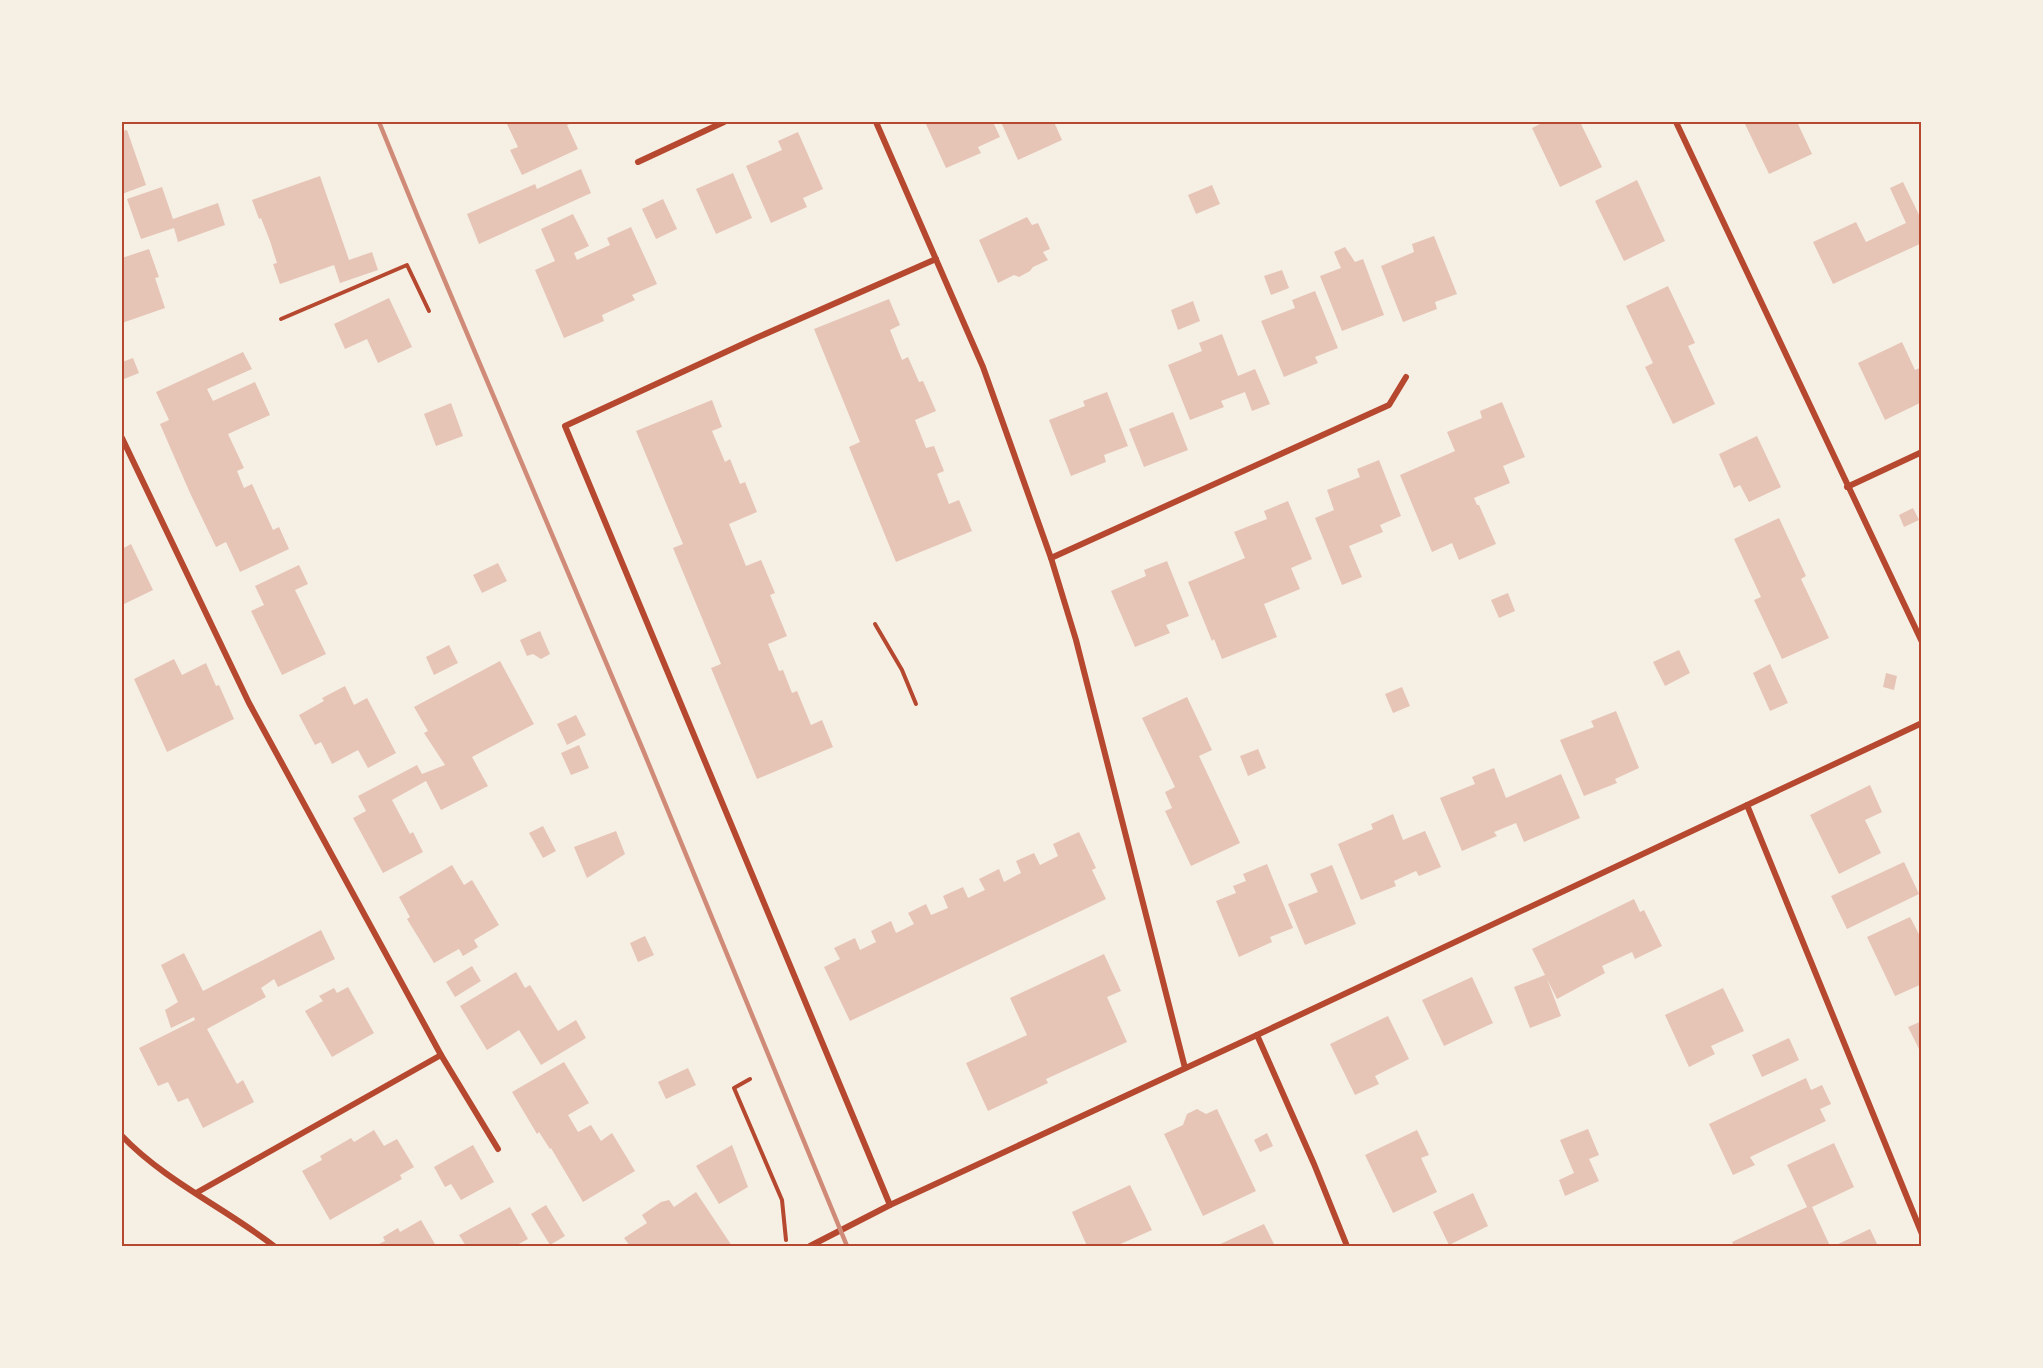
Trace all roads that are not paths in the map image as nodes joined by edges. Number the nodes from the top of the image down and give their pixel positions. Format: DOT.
graph roads {
  1 [pos="724,122"];
  2 [pos="876,122"];
  3 [pos="1676,122"];
  4 [pos="638,162"];
  5 [pos="936,260"];
  6 [pos="1406,376"];
  7 [pos="122,438"];
  8 [pos="1922,452"];
  9 [pos="1847,487"];
  10 [pos="1051,558"];
  11 [pos="1922,642"];
  12 [pos="1922,723"];
  13 [pos="1747,805"];
  14 [pos="1257,1035"];
  15 [pos="441,1055"];
  16 [pos="1185,1068"];
  17 [pos="122,1139"];
  18 [pos="498,1149"];
  19 [pos="196,1193"];
  20 [pos="890,1205"];
  21 [pos="1922,1234"];
  22 [pos="273,1246"];
  23 [pos="810,1246"];
  24 [pos="1347,1246"];
  1 -- 4 [label="street"];
  2 -- 5 [label="street"];
  3 -- 9 [label="street"];
  5 -- 10 [label="street"];
  5 -- 20 [label="street"];
  6 -- 10 [label="street"];
  7 -- 15 [label="street"];
  8 -- 9 [label="street"];
  9 -- 11 [label="street"];
  10 -- 16 [label="street"];
  12 -- 13 [label="street"];
  13 -- 14 [label="street"];
  13 -- 21 [label="street"];
  14 -- 16 [label="street"];
  14 -- 24 [label="street"];
  15 -- 18 [label="street"];
  15 -- 19 [label="street"];
  16 -- 20 [label="street"];
  17 -- 19 [label="street"];
  19 -- 22 [label="street"];
  20 -- 23 [label="street"];
}
